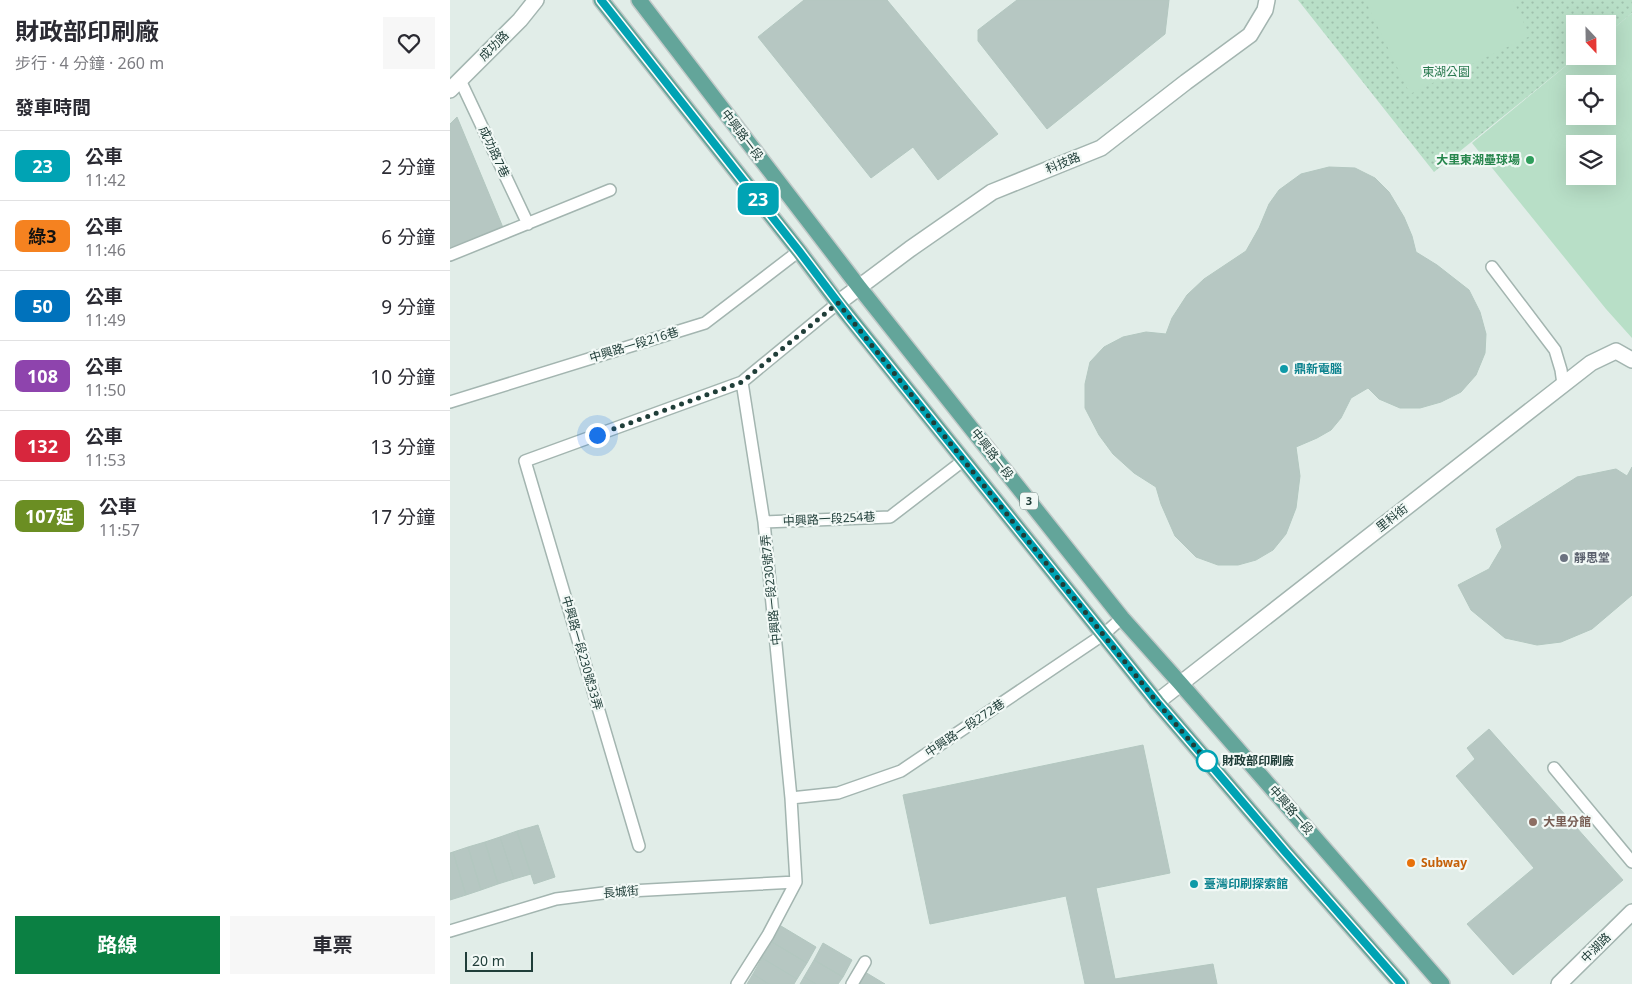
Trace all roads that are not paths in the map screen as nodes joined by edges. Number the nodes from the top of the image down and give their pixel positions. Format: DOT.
graph roads {
  1 [pos="536,0"];
  2 [pos="601,0"];
  3 [pos="639,0"];
  4 [pos="1267,0"];
  5 [pos="458,79"];
  6 [pos="610,190"];
  7 [pos="528,224"];
  8 [pos="799,251"];
  9 [pos="450,255"];
  10 [pos="1492,267"];
  11 [pos="859,287"];
  12 [pos="838,303"];
  13 [pos="1632,360"];
  14 [pos="742,382"];
  15 [pos="1563,384"];
  16 [pos="450,402"];
  17 [pos="964,460"];
  18 [pos="764,522"];
  19 [pos="1122,618"];
  20 [pos="1104,634"];
  21 [pos="1180,683"];
  22 [pos="1157,702"];
  23 [pos="1554,768"];
  24 [pos="791,798"];
  25 [pos="638,846"];
  26 [pos="1632,862"];
  27 [pos="796,882"];
  28 [pos="1632,912"];
  29 [pos="450,931"];
  30 [pos="865,962"];
  31 [pos="737,984"];
  32 [pos="852,984"];
  33 [pos="1401,984"];
  34 [pos="1442,984"];
  35 [pos="1559,984"];
  1 -- 5 [label="street, 成功路"];
  2 -- 8 [label="main road, 中興路一段 / 3"];
  3 -- 11 [label="main road, 中興路一段 / 3"];
  4 -- 11 [label="street, 科技路"];
  5 -- 7 [label="lane, 成功路7巷"];
  6 -- 7 [label="lane"];
  7 -- 9 [label="lane"];
  8 -- 12 [label="main road, 中興路一段 / 3"];
  8 -- 16 [label="lane, 中興路一段216巷"];
  10 -- 15 [label="lane"];
  11 -- 12 [label="street, 科技路"];
  11 -- 19 [label="main road, 中興路一段 / 3"];
  12 -- 14 [label="lane"];
  12 -- 17 [label="main road, 中興路一段 / 3"];
  13 -- 15 [label="street, 里科街"];
  14 -- 18 [label="lane, 中興路一段230號7弄"];
  14 -- 25 [label="lane, 中興路一段230號33弄"];
  15 -- 21 [label="street, 里科街"];
  17 -- 18 [label="lane, 中興路一段254巷"];
  17 -- 20 [label="main road, 中興路一段 / 3"];
  18 -- 24 [label="lane, 中興路一段230號7弄"];
  19 -- 20 [label="lane, 中興路一段272巷"];
  19 -- 21 [label="main road, 中興路一段 / 3"];
  20 -- 22 [label="main road, 中興路一段 / 3"];
  20 -- 24 [label="lane, 中興路一段272巷"];
  21 -- 22 [label="street, 里科街"];
  21 -- 34 [label="main road, 中興路一段 / 3"];
  22 -- 33 [label="main road, 中興路一段 / 3"];
  23 -- 26 [label="lane"];
  24 -- 27 [label="lane, 中興路一段230號7弄"];
  27 -- 29 [label="lane, 長城街"];
  27 -- 31 [label="lane"];
  28 -- 35 [label="street, 中湖路"];
  30 -- 32 [label="lane"];
}
